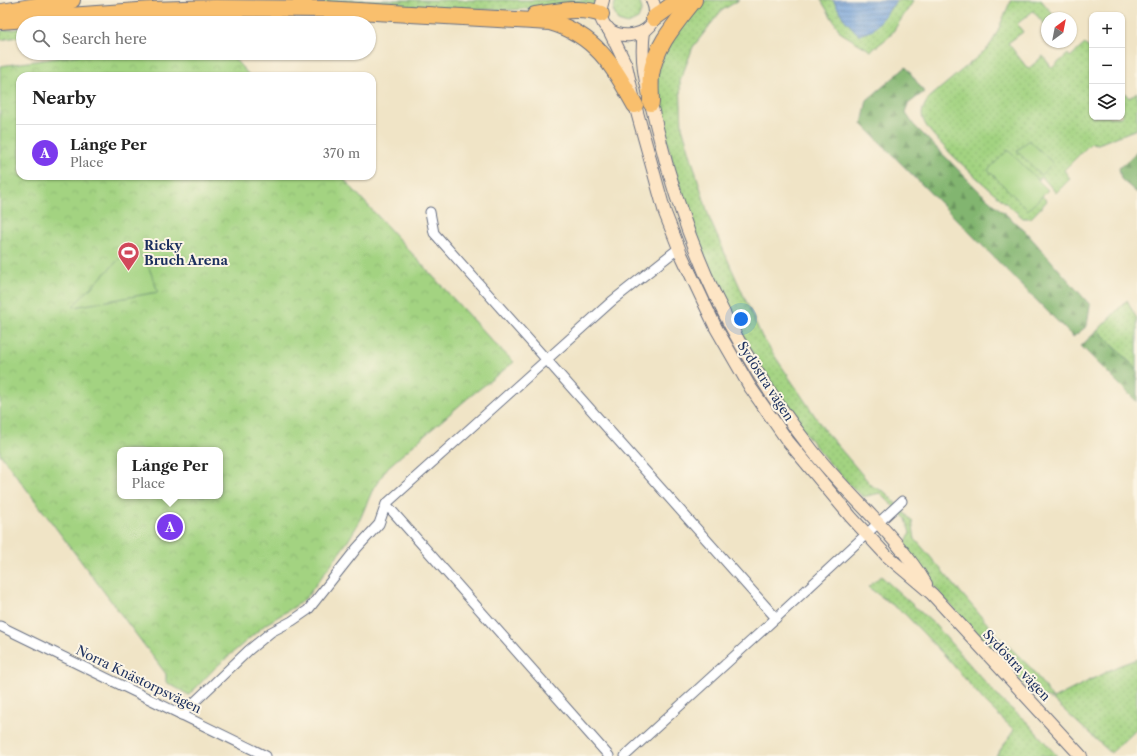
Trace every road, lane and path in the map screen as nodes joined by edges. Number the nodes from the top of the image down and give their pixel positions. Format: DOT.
graph roads {
  1 [pos="72,0"];
  2 [pos="652,0"];
  3 [pos="680,0"];
  4 [pos="694,0"];
  5 [pos="0,12"];
  6 [pos="604,14"];
  7 [pos="69,16"];
  8 [pos="507,18"];
  9 [pos="654,18"];
  10 [pos="16,20"];
  11 [pos="0,21"];
  12 [pos="644,31"];
  13 [pos="651,103"];
  14 [pos="635,105"];
  15 [pos="430,212"];
  16 [pos="679,248"];
  17 [pos="547,361"];
  18 [pos="902,501"];
  19 [pos="386,504"];
  20 [pos="878,524"];
  21 [pos="868,534"];
  22 [pos="932,594"];
  23 [pos="776,618"];
  24 [pos="0,626"];
  25 [pos="182,715"];
  26 [pos="266,756"];
  27 [pos="609,756"];
  28 [pos="625,756"];
  29 [pos="1081,756"];
  1 -- 5 [label="highway"];
  2 -- 9 [label="main road"];
  3 -- 9 [label="highway"];
  4 -- 13 [label="highway"];
  6 -- 8 [label="highway"];
  6 -- 12 [label="main road"];
  6 -- 14 [label="main road, Sydöstra vägen"];
  7 -- 8 [label="highway"];
  8 -- 14 [label="highway"];
  9 -- 12 [label="main road"];
  10 -- 11 [label="highway"];
  12 -- 13 [label="main road, Sydöstra vägen"];
  13 -- 20 [label="main road, Sydöstra vägen"];
  14 -- 16 [label="main road, Sydöstra vägen"];
  15 -- 17 [label="street"];
  16 -- 17 [label="street"];
  16 -- 21 [label="main road, Sydöstra vägen"];
  17 -- 19 [label="street"];
  17 -- 23 [label="street"];
  18 -- 20 [label="street"];
  19 -- 25 [label="street"];
  19 -- 27 [label="street"];
  20 -- 21 [label="street"];
  20 -- 22 [label="main road, Sydöstra vägen"];
  21 -- 22 [label="main road, Sydöstra vägen"];
  21 -- 23 [label="street"];
  22 -- 29 [label="main road, Sydöstra vägen"];
  23 -- 28 [label="street"];
  24 -- 25 [label="street, Norra Knästorpsvägen"];
  25 -- 26 [label="street, Norra Knästorpsvägen"];
}
